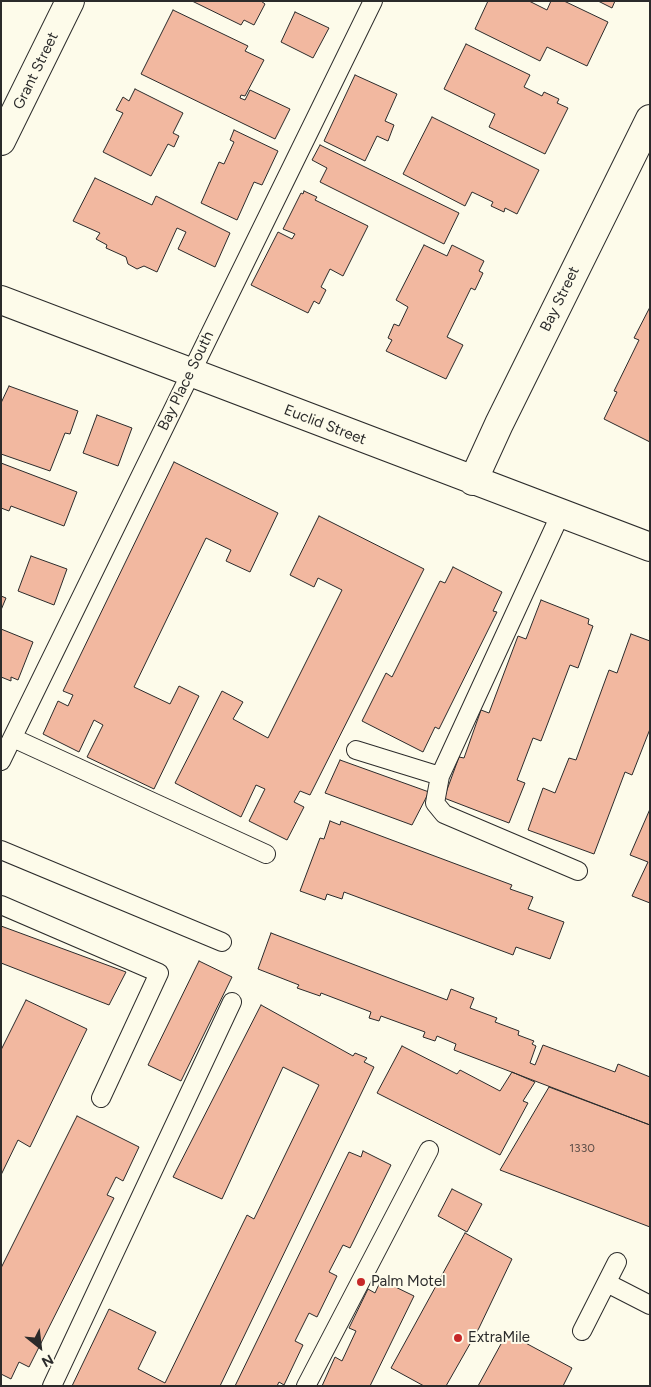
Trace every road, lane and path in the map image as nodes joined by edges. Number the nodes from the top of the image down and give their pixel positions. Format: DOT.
graph roads {
  1 [pos="70,1"];
  2 [pos="373,1"];
  3 [pos="650,119"];
  4 [pos="1,141"];
  5 [pos="1,300"];
  6 [pos="189,374"];
  7 [pos="473,481"];
  8 [pos="561,513"];
  9 [pos="650,547"];
  10 [pos="13,738"];
  11 [pos="356,750"];
  12 [pos="1,761"];
  13 [pos="440,776"];
  14 [pos="1,850"];
  15 [pos="266,854"];
  16 [pos="578,872"];
  17 [pos="1,905"];
  18 [pos="222,942"];
  19 [pos="232,1002"];
  20 [pos="101,1098"];
  21 [pos="428,1150"];
  22 [pos="616,1262"];
  23 [pos="607,1283"];
  24 [pos="650,1305"];
  25 [pos="582,1331"];
  26 [pos="52,1386"];
  27 [pos="306,1386"];
  1 -- 4 [label="street, Grant Street"];
  2 -- 6 [label="lane, Bay Place South"];
  3 -- 7 [label="street, Bay Street"];
  5 -- 6 [label="street, Euclid Street"];
  6 -- 7 [label="street, Euclid Street"];
  6 -- 10 [label="lane, Bay Place South"];
  7 -- 8 [label="street, Euclid Street"];
  8 -- 9 [label="street, Euclid Street"];
  8 -- 13 [label="lane"];
  10 -- 12 [label="lane, Bay Place South"];
  10 -- 15 [label="lane"];
  11 -- 13 [label="lane"];
  13 -- 16 [label="lane"];
  14 -- 18 [label="lane"];
  17 -- 20 [label="lane"];
  19 -- 26 [label="lane"];
  21 -- 27 [label="lane"];
  22 -- 23 [label="lane"];
  23 -- 24 [label="lane"];
  23 -- 25 [label="lane"];
}
